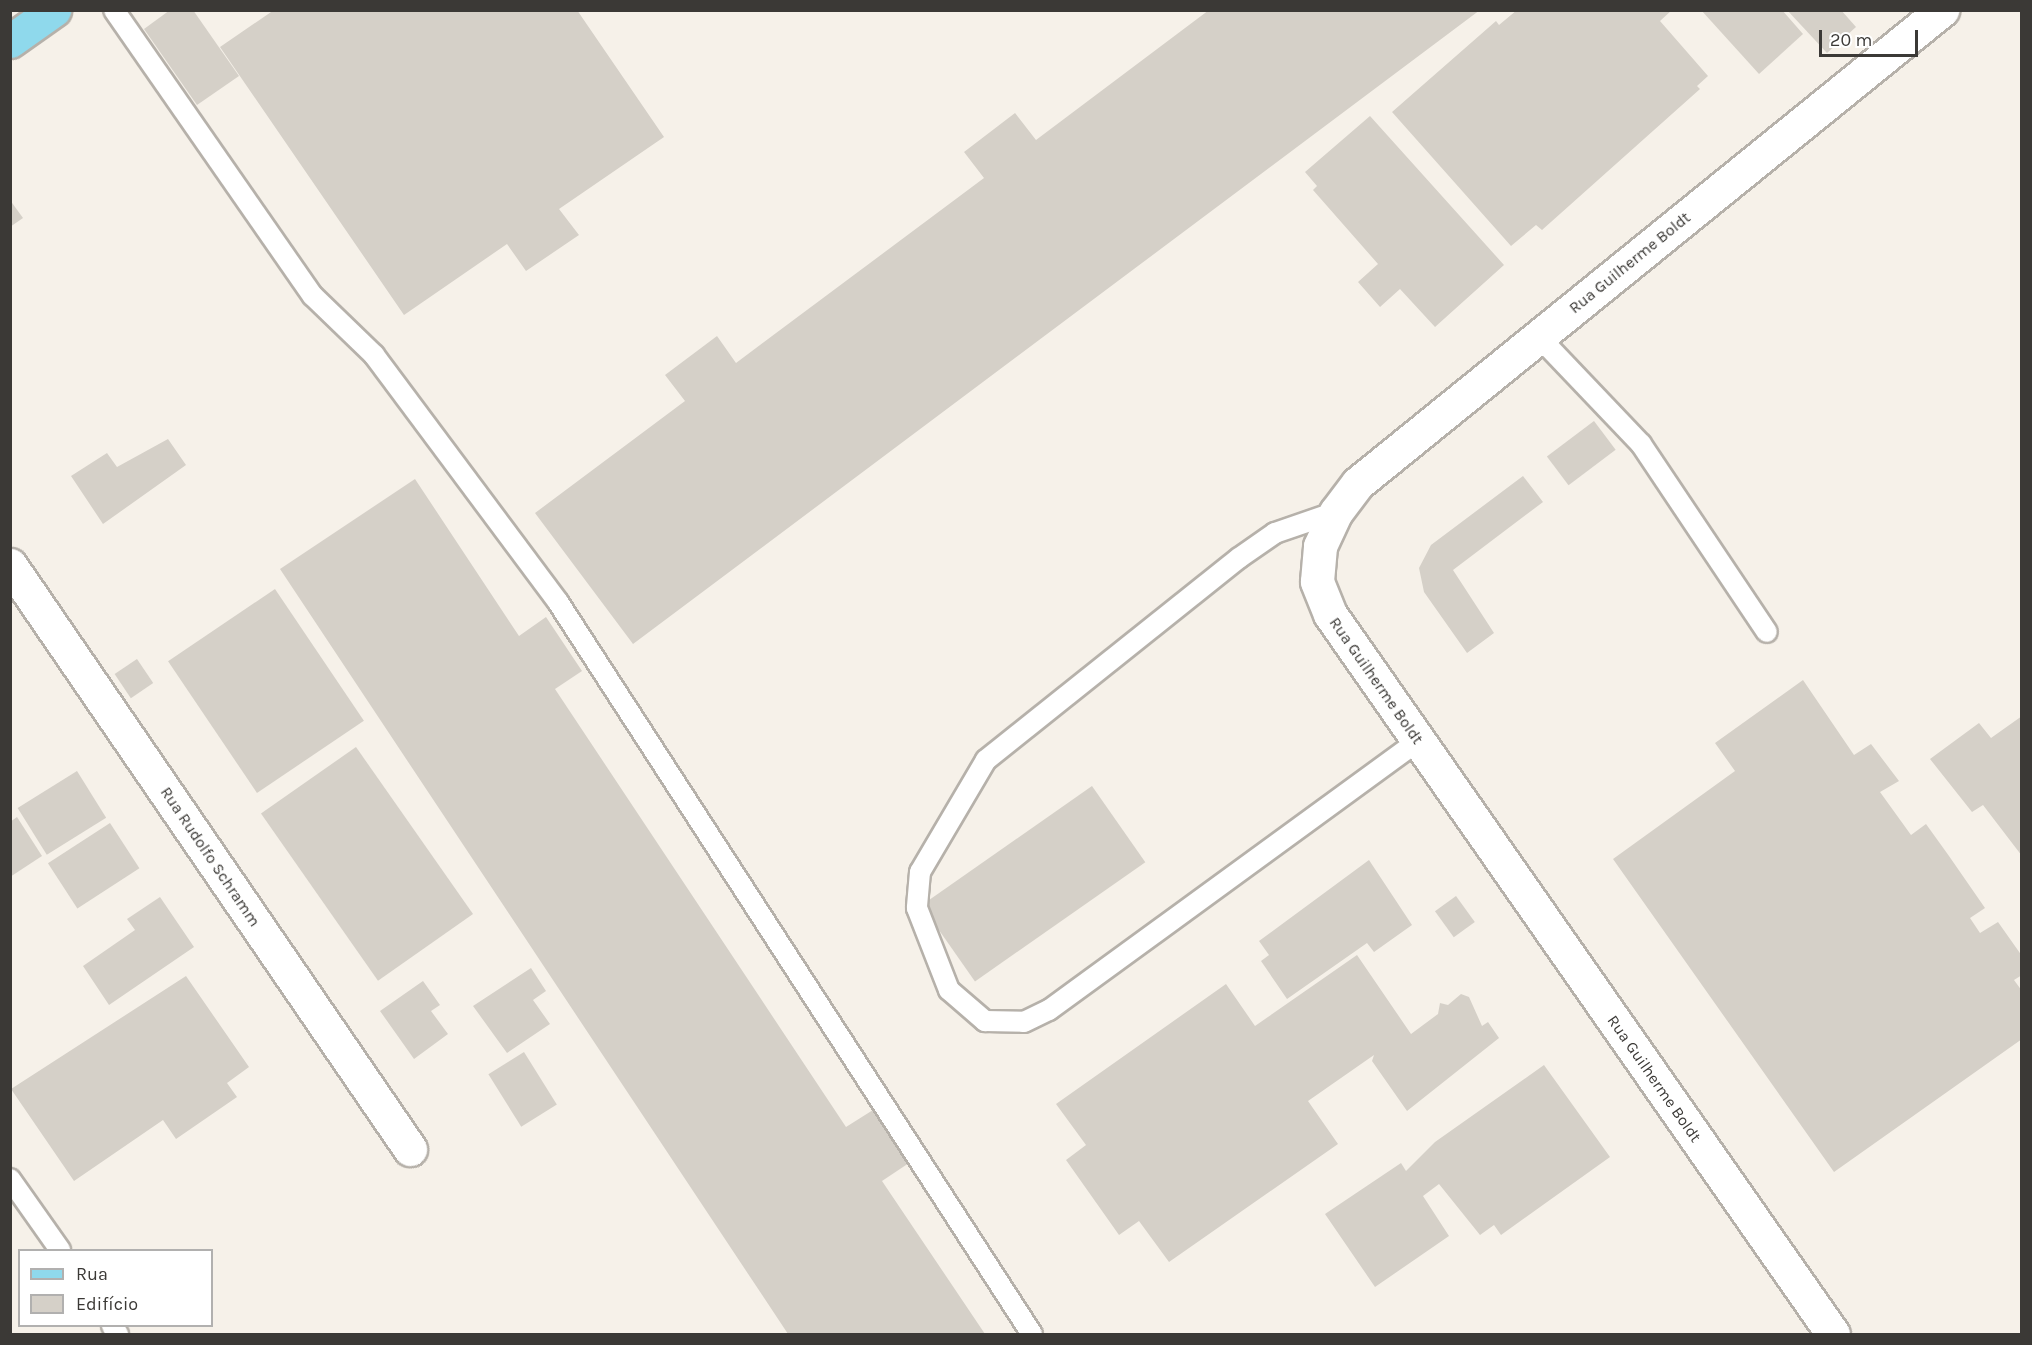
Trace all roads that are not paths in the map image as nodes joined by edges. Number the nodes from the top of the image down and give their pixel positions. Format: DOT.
graph roads {
  1 [pos="54,10"];
  2 [pos="114,10"];
  3 [pos="1942,10"];
  4 [pos="10,40"];
  5 [pos="1539,337"];
  6 [pos="1336,512"];
  7 [pos="10,565"];
  8 [pos="1767,632"];
  9 [pos="1418,741"];
  10 [pos="410,1149"];
  11 [pos="10,1179"];
  12 [pos="59,1249"];
  13 [pos="1032,1335"];
  14 [pos="1833,1335"];
  1 -- 4 [label="main road"];
  2 -- 13 [label="lane"];
  3 -- 5 [label="street, Rua Guilherme Boldt"];
  5 -- 6 [label="street, Rua Guilherme Boldt"];
  5 -- 8 [label="lane"];
  6 -- 9 [label="street, Rua Guilherme Boldt"];
  6 -- 9 [label="lane"];
  7 -- 10 [label="street, Rua Rudolfo Schramm"];
  9 -- 14 [label="street, Rua Guilherme Boldt"];
  11 -- 12 [label="lane"];
}
